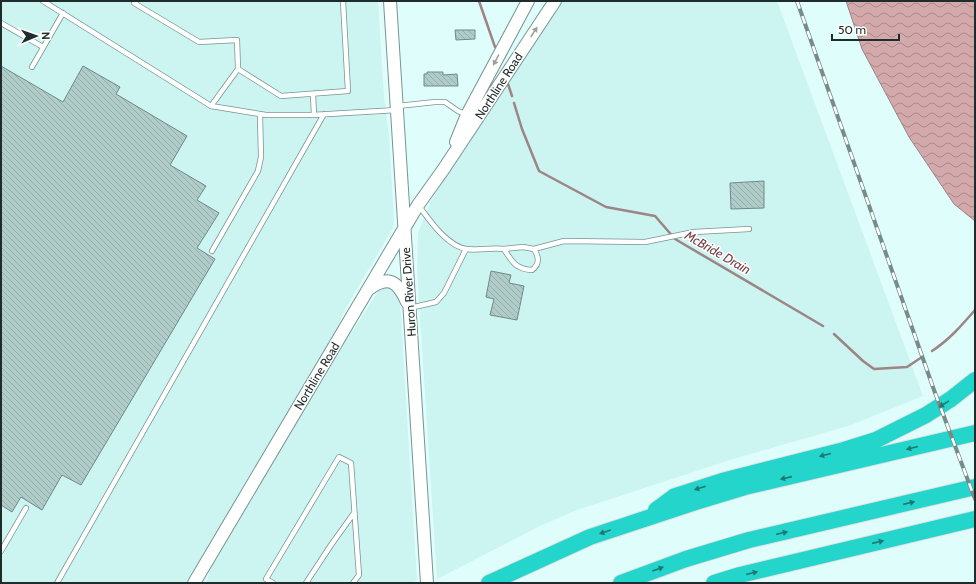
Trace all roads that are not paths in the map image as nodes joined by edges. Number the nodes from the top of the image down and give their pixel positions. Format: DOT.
graph roads {
  1 [pos="43,1"];
  2 [pos="136,1"];
  3 [pos="343,1"];
  4 [pos="390,1"];
  5 [pos="528,1"];
  6 [pos="554,1"];
  7 [pos="63,13"];
  8 [pos="1,23"];
  9 [pos="43,47"];
  10 [pos="32,67"];
  11 [pos="238,69"];
  12 [pos="313,94"];
  13 [pos="211,106"];
  14 [pos="397,108"];
  15 [pos="260,114"];
  16 [pos="324,114"];
  17 [pos="314,115"];
  18 [pos="467,115"];
  19 [pos="443,170"];
  20 [pos="418,205"];
  21 [pos="404,228"];
  22 [pos="749,230"];
  23 [pos="466,249"];
  24 [pos="504,249"];
  25 [pos="534,249"];
  26 [pos="212,252"];
  27 [pos="368,290"];
  28 [pos="410,308"];
  29 [pos="975,380"];
  30 [pos="975,432"];
  31 [pos="975,487"];
  32 [pos="26,508"];
  33 [pos="354,513"];
  34 [pos="975,519"];
  35 [pos="642,520"];
  36 [pos="1,551"];
  37 [pos="57,583"];
  38 [pos="194,583"];
  39 [pos="273,583"];
  40 [pos="306,583"];
  41 [pos="353,583"];
  42 [pos="427,583"];
  43 [pos="489,583"];
  44 [pos="621,583"];
  45 [pos="714,583"];
  1 -- 7 [label="lane"];
  2 -- 11 [label="lane"];
  3 -- 12 [label="lane"];
  4 -- 14 [label="street, Huron River Drive"];
  5 -- 18 [label="street, Northline Road, one-way"];
  19 -- 6 [label="street, Northline Road, one-way"];
  7 -- 9 [label="lane"];
  7 -- 13 [label="lane"];
  8 -- 9 [label="lane"];
  9 -- 10 [label="lane"];
  11 -- 12 [label="lane"];
  11 -- 13 [label="lane"];
  12 -- 17 [label="lane"];
  13 -- 15 [label="lane"];
  14 -- 16 [label="lane"];
  14 -- 18 [label="lane"];
  14 -- 21 [label="street, Huron River Drive"];
  15 -- 17 [label="lane"];
  15 -- 26 [label="lane"];
  16 -- 17 [label="lane"];
  16 -- 37 [label="lane"];
  18 -- 19 [label="street, Northline Road"];
  19 -- 20 [label="street, Northline Road"];
  20 -- 21 [label="street, Northline Road"];
  20 -- 23 [label="lane"];
  21 -- 27 [label="street, Northline Road"];
  21 -- 28 [label="street, Huron River Drive"];
  22 -- 25 [label="lane"];
  23 -- 24 [label="lane"];
  23 -- 28 [label="lane"];
  24 -- 25 [label="lane"];
  24 -- 25 [label="lane"];
  27 -- 28 [label="street"];
  27 -- 38 [label="street, Northline Road"];
  28 -- 42 [label="street, Huron River Drive"];
  29 -- 35 [label="highway, one-way"];
  30 -- 35 [label="highway, one-way"];
  44 -- 31 [label="highway, one-way"];
  32 -- 36 [label="lane"];
  33 -- 39 [label="lane"];
  33 -- 40 [label="lane"];
  33 -- 41 [label="lane"];
  45 -- 34 [label="highway, one-way"];
  35 -- 43 [label="highway, one-way"];
}
